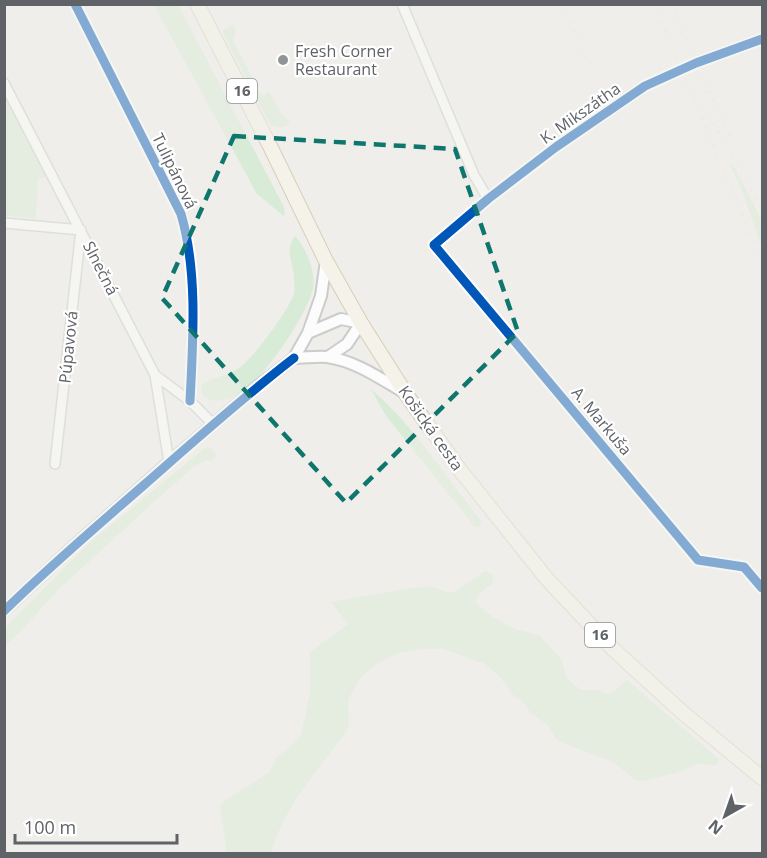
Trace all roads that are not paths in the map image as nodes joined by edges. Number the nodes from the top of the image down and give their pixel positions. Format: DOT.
graph roads {
  1 [pos="75,4"];
  2 [pos="197,4"];
  3 [pos="402,4"];
  4 [pos="762,39"];
  5 [pos="4,82"];
  6 [pos="488,199"];
  7 [pos="4,224"];
  8 [pos="81,230"];
  9 [pos="434,245"];
  10 [pos="326,261"];
  11 [pos="361,323"];
  12 [pos="308,333"];
  13 [pos="328,357"];
  14 [pos="294,358"];
  15 [pos="155,375"];
  16 [pos="406,394"];
  17 [pos="190,401"];
  18 [pos="214,425"];
  19 [pos="169,462"];
  20 [pos="55,464"];
  21 [pos="762,588"];
  22 [pos="4,611"];
  23 [pos="762,778"];
  1 -- 17 [label="street, Tulipánová"];
  2 -- 10 [label="main road, Košická cesta / 16"];
  3 -- 6 [label="street"];
  4 -- 6 [label="street, K. Mikszátha"];
  5 -- 8 [label="street, Slnečná"];
  6 -- 9 [label="street, K. Mikszátha"];
  7 -- 8 [label="street"];
  8 -- 15 [label="street, Slnečná"];
  8 -- 20 [label="street, Púpavová"];
  9 -- 21 [label="street, A. Markuša"];
  10 -- 11 [label="main road, Košická cesta / 16"];
  10 -- 12 [label="street"];
  11 -- 12 [label="street"];
  11 -- 13 [label="street"];
  11 -- 16 [label="main road, Košická cesta / 16"];
  12 -- 14 [label="street"];
  13 -- 14 [label="street"];
  13 -- 16 [label="street"];
  14 -- 18 [label="street"];
  15 -- 17 [label="street"];
  15 -- 19 [label="street, Slnečná"];
  16 -- 23 [label="main road, Košická cesta / 16"];
  17 -- 18 [label="street"];
  18 -- 19 [label="street"];
  19 -- 22 [label="street"];
}
